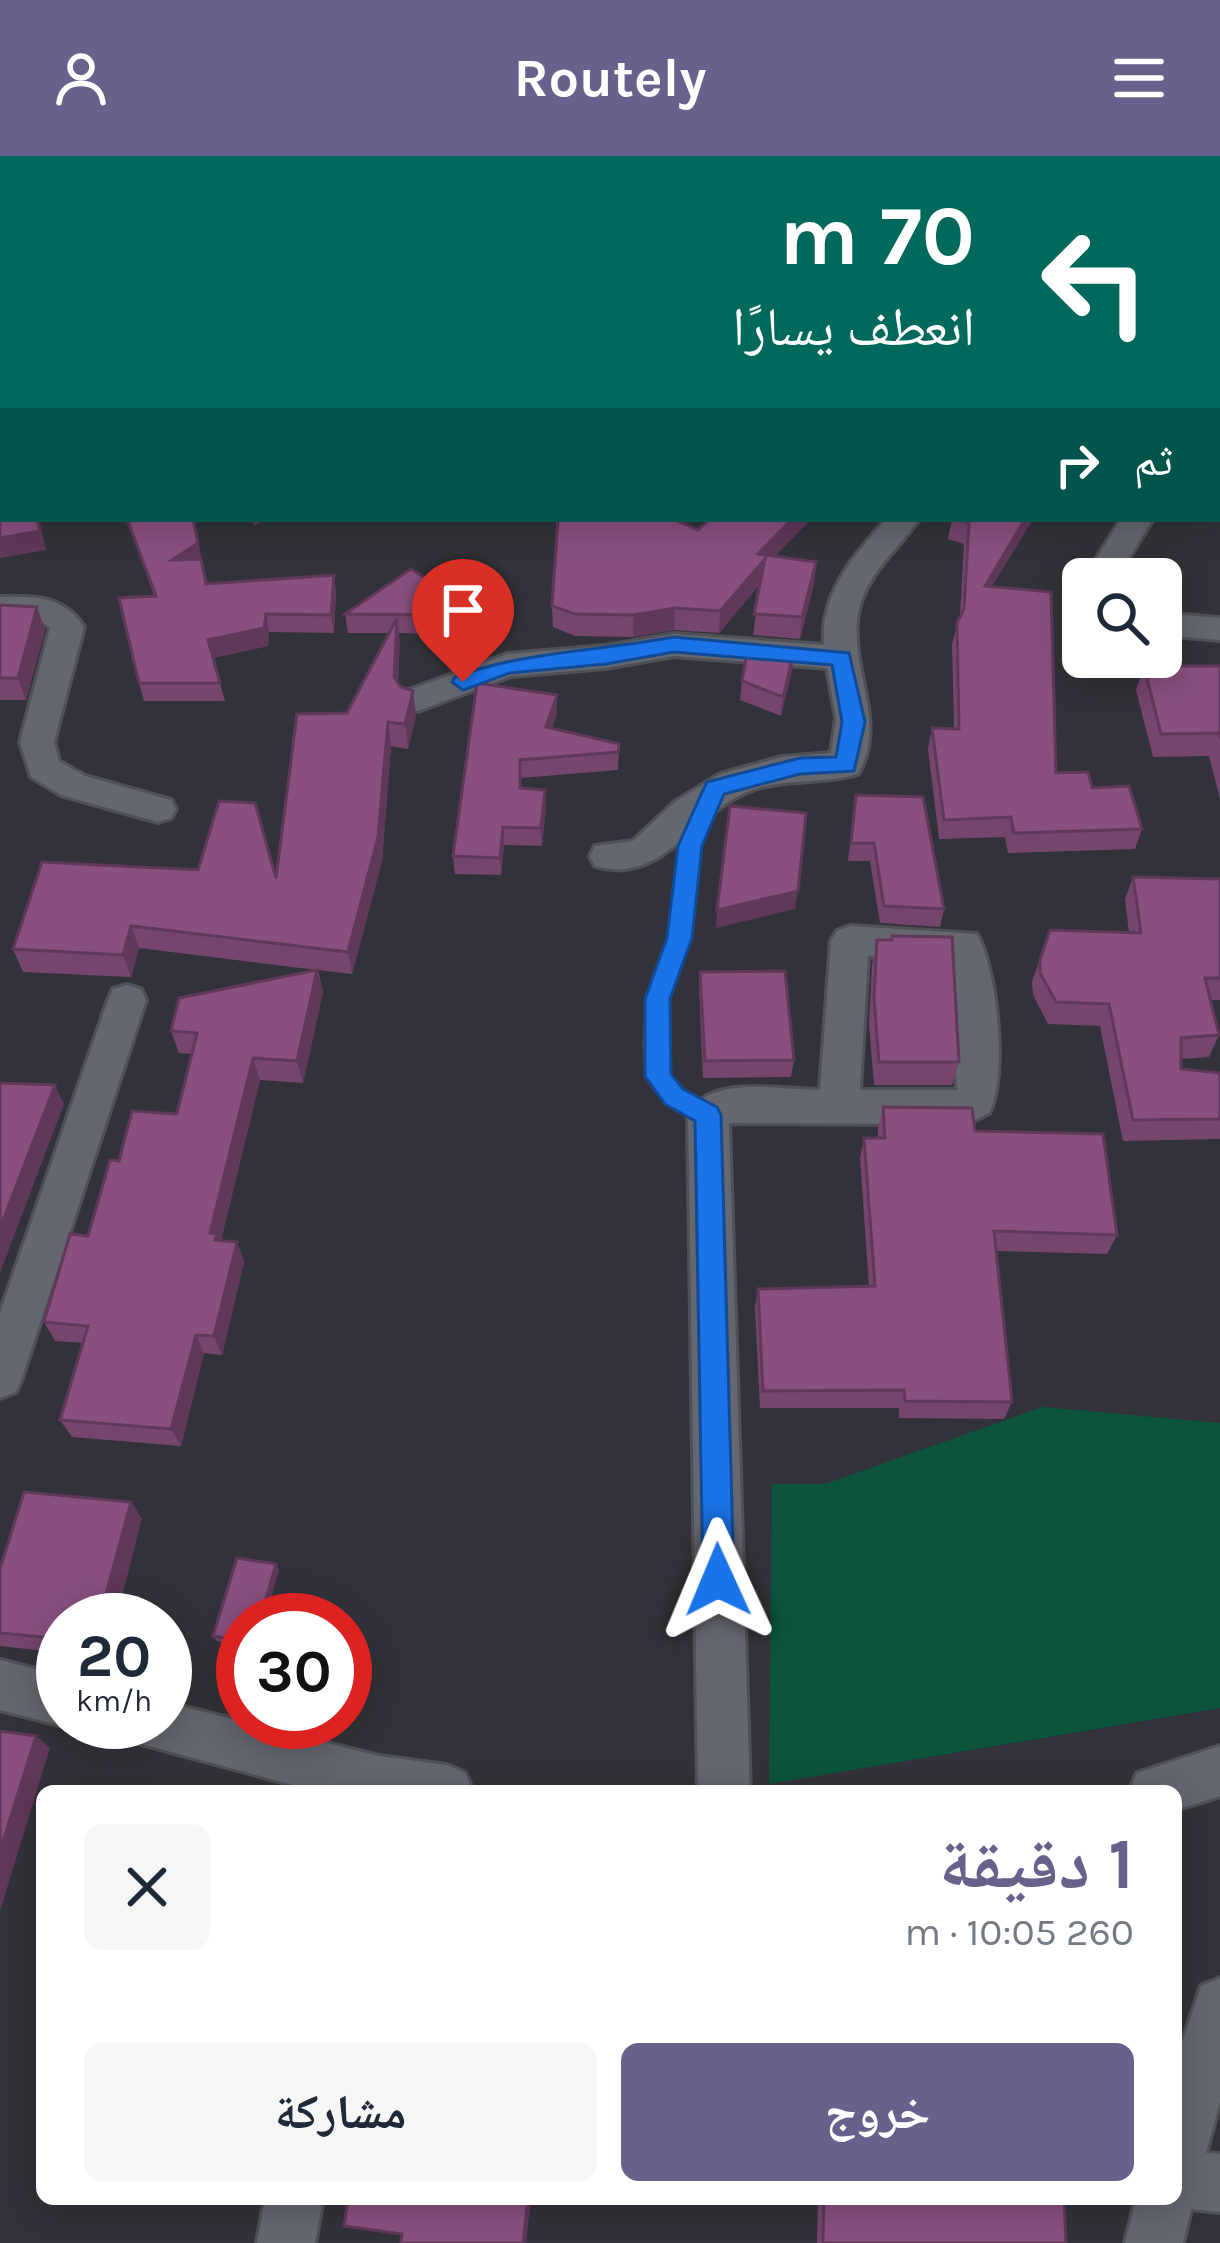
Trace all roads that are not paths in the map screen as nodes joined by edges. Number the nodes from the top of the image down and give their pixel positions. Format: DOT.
graph roads {
  1 [pos="901,522"];
  2 [pos="1135,522"];
  3 [pos="1113,558"];
  4 [pos="0,608"];
  5 [pos="1182,625"];
  6 [pos="1220,628"];
  7 [pos="842,658"];
  8 [pos="418,699"];
  9 [pos="715,788"];
  10 [pos="158,809"];
  11 [pos="608,856"];
  12 [pos="127,1000"];
  13 [pos="838,1107"];
  14 [pos="708,1115"];
  15 [pos="0,1378"];
  16 [pos="0,1685"];
  17 [pos="36,1694"];
  18 [pos="192,1735"];
  19 [pos="1220,1772"];
  20 [pos="374,1785"];
  21 [pos="724,1785"];
  22 [pos="1176,1785"];
  23 [pos="1220,2005"];
  24 [pos="1182,2136"];
  25 [pos="1182,2180"];
  26 [pos="1220,2183"];
  27 [pos="293,2205"];
  28 [pos="1164,2205"];
  29 [pos="286,2243"];
  30 [pos="1154,2243"];
  1 -- 7 [label="street"];
  2 -- 3 [label="street"];
  4 -- 10 [label="street"];
  5 -- 6 [label="street"];
  7 -- 8 [label="street"];
  7 -- 9 [label="street"];
  9 -- 11 [label="street"];
  9 -- 14 [label="lane"];
  12 -- 15 [label="street"];
  13 -- 13 [label="street"];
  13 -- 14 [label="street"];
  14 -- 21 [label="street"];
  16 -- 17 [label="street"];
  18 -- 20 [label="street"];
  19 -- 22 [label="street"];
  23 -- 24 [label="street"];
  25 -- 26 [label="street"];
  27 -- 29 [label="street"];
  28 -- 30 [label="street"];
}
